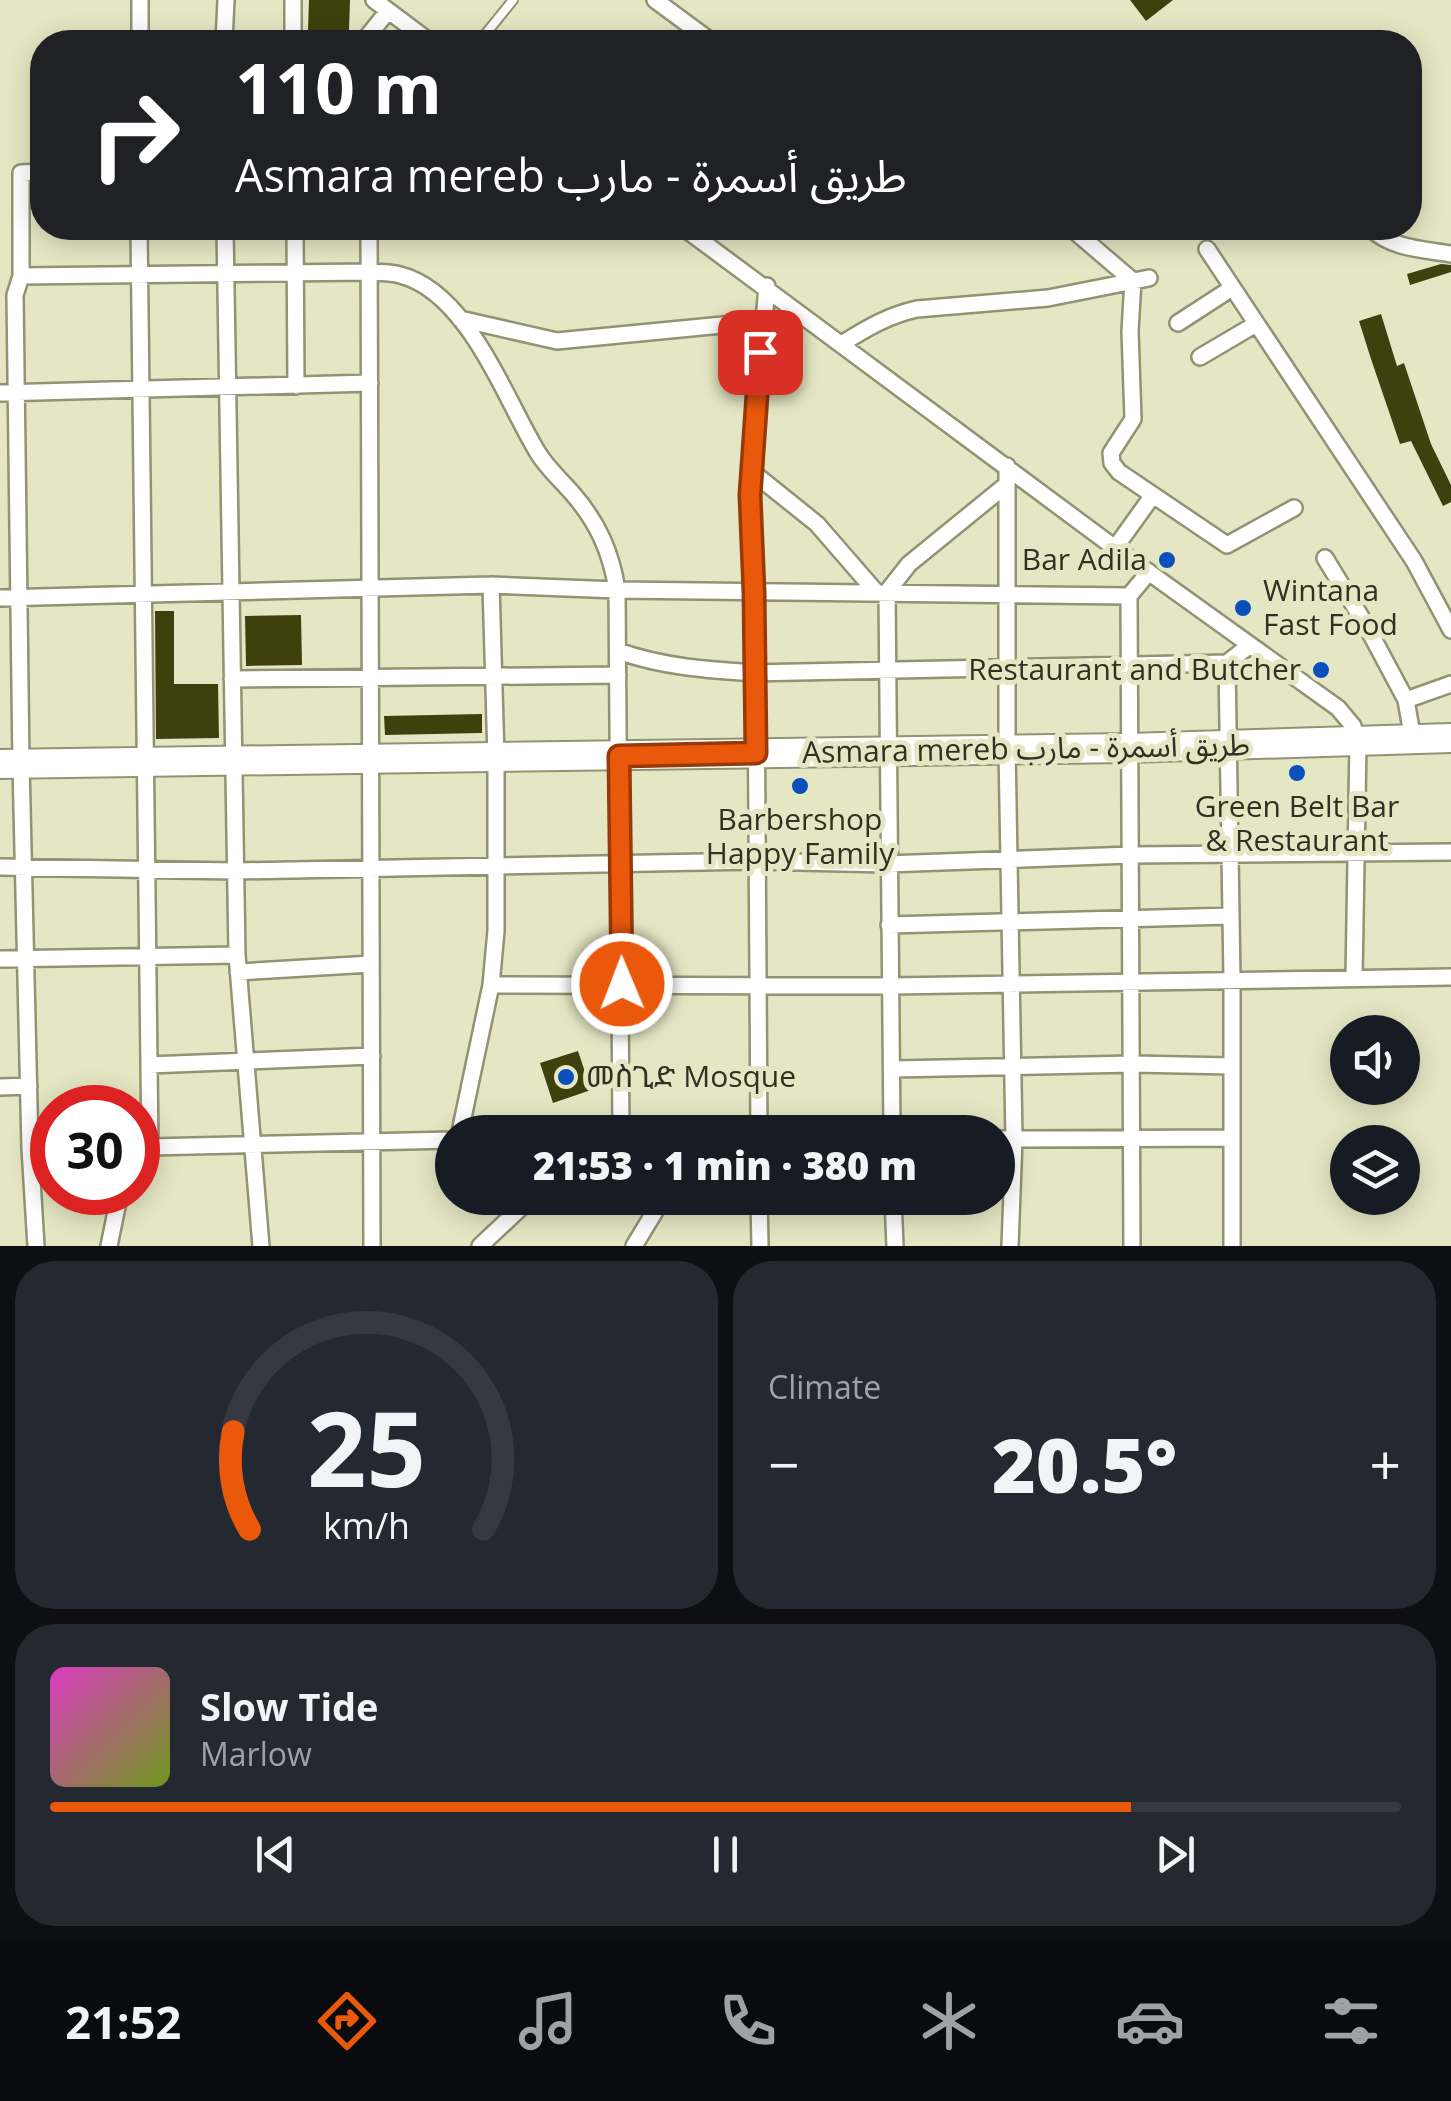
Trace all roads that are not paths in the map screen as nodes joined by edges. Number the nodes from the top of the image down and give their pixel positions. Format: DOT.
graph roads {
  1 [pos="140,0"];
  2 [pos="226,0"];
  3 [pos="292,0"];
  4 [pos="374,0"];
  5 [pos="513,0"];
  6 [pos="655,0"];
  7 [pos="388,11"];
  8 [pos="140,30"];
  9 [pos="225,30"];
  10 [pos="293,30"];
  11 [pos="373,30"];
  12 [pos="414,30"];
  13 [pos="489,30"];
  14 [pos="696,30"];
  15 [pos="30,173"];
  16 [pos="139,240"];
  17 [pos="226,240"];
  18 [pos="295,240"];
  19 [pos="369,240"];
  20 [pos="701,240"];
  21 [pos="1087,240"];
  22 [pos="1387,240"];
  23 [pos="1207,249"];
  24 [pos="1451,254"];
  25 [pos="370,272"];
  26 [pos="226,274"];
  27 [pos="296,275"];
  28 [pos="22,276"];
  29 [pos="138,276"];
  30 [pos="1141,280"];
  31 [pos="767,286"];
  32 [pos="1232,288"];
  33 [pos="460,319"];
  34 [pos="764,321"];
  35 [pos="1178,323"];
  36 [pos="1256,324"];
  37 [pos="842,343"];
  38 [pos="1200,357"];
  39 [pos="0,359"];
  40 [pos="17,375"];
  41 [pos="370,383"];
  42 [pos="296,386"];
  43 [pos="226,387"];
  44 [pos="138,388"];
  45 [pos="19,392"];
  46 [pos="0,393"];
  47 [pos="1007,466"];
  48 [pos="751,471"];
  49 [pos="1006,485"];
  50 [pos="1153,495"];
  51 [pos="1294,508"];
  52 [pos="1115,548"];
  53 [pos="1325,558"];
  54 [pos="1149,572"];
  55 [pos="491,584"];
  56 [pos="369,589"];
  57 [pos="617,590"];
  58 [pos="754,592"];
  59 [pos="882,592"];
  60 [pos="142,594"];
  61 [pos="230,594"];
  62 [pos="1006,594"];
  63 [pos="1129,596"];
  64 [pos="21,597"];
  65 [pos="0,598"];
  66 [pos="1451,630"];
  67 [pos="1250,645"];
  68 [pos="618,651"];
  69 [pos="1226,662"];
  70 [pos="1128,666"];
  71 [pos="1007,667"];
  72 [pos="887,668"];
  73 [pos="756,673"];
  74 [pos="618,675"];
  75 [pos="493,676"];
  76 [pos="232,679"];
  77 [pos="370,679"];
  78 [pos="1451,684"];
  79 [pos="1406,700"];
  80 [pos="1451,738"];
  81 [pos="1412,740"];
  82 [pos="1358,743"];
  83 [pos="1228,744"];
  84 [pos="1130,748"];
  85 [pos="1007,750"];
  86 [pos="888,751"];
  87 [pos="756,753"];
  88 [pos="619,756"];
  89 [pos="496,758"];
  90 [pos="371,760"];
  91 [pos="146,763"];
  92 [pos="234,763"];
  93 [pos="10,764"];
  94 [pos="1356,852"];
  95 [pos="1451,852"];
  96 [pos="1230,853"];
  97 [pos="1130,855"];
  98 [pos="1011,860"];
  99 [pos="756,861"];
  100 [pos="620,863"];
  101 [pos="888,864"];
  102 [pos="494,866"];
  103 [pos="0,868"];
  104 [pos="23,868"];
  105 [pos="371,868"];
  106 [pos="146,871"];
  107 [pos="235,871"];
  108 [pos="1231,916"];
  109 [pos="1132,920"];
  110 [pos="1012,924"];
  111 [pos="889,925"];
  112 [pos="147,955"];
  113 [pos="0,959"];
  114 [pos="26,960"];
  115 [pos="238,964"];
  116 [pos="371,964"];
  117 [pos="1451,977"];
  118 [pos="1354,978"];
  119 [pos="1232,980"];
  120 [pos="1133,981"];
  121 [pos="622,984"];
  122 [pos="1013,984"];
  123 [pos="491,985"];
  124 [pos="758,986"];
  125 [pos="891,986"];
  126 [pos="372,1056"];
  127 [pos="246,1060"];
  128 [pos="1133,1064"];
  129 [pos="148,1065"];
  130 [pos="1014,1065"];
  131 [pos="1232,1066"];
  132 [pos="892,1068"];
  133 [pos="148,1085"];
  134 [pos="29,1086"];
  135 [pos="0,1087"];
  136 [pos="464,1115"];
  137 [pos="621,1115"];
  138 [pos="758,1115"];
  139 [pos="892,1115"];
  140 [pos="1009,1115"];
  141 [pos="1133,1137"];
  142 [pos="1232,1138"];
  143 [pos="1015,1139"];
  144 [pos="435,1140"];
  145 [pos="372,1142"];
  146 [pos="255,1145"];
  147 [pos="160,1146"];
  148 [pos="115,1215"];
  149 [pos="513,1215"];
  150 [pos="652,1215"];
  151 [pos="759,1215"];
  152 [pos="894,1215"];
  153 [pos="1009,1215"];
  154 [pos="36,1246"];
  155 [pos="109,1246"];
  156 [pos="261,1246"];
  157 [pos="372,1246"];
  158 [pos="480,1246"];
  159 [pos="634,1246"];
  160 [pos="760,1246"];
  161 [pos="895,1246"];
  162 [pos="1010,1246"];
  163 [pos="1132,1246"];
  164 [pos="1232,1246"];
  1 -- 8 [label="street"];
  2 -- 9 [label="street"];
  3 -- 10 [label="street"];
  4 -- 7 [label="street"];
  5 -- 13 [label="lane"];
  6 -- 14 [label="street"];
  7 -- 11 [label="street"];
  7 -- 12 [label="street"];
  15 -- 28 [label="street"];
  16 -- 29 [label="street"];
  17 -- 26 [label="street"];
  18 -- 27 [label="street"];
  19 -- 25 [label="street"];
  20 -- 31 [label="street"];
  21 -- 30 [label="street"];
  22 -- 24 [label="street"];
  23 -- 32 [label="street"];
  25 -- 27 [label="street"];
  25 -- 33 [label="street"];
  25 -- 41 [label="street"];
  26 -- 27 [label="street"];
  26 -- 29 [label="street"];
  26 -- 43 [label="street"];
  27 -- 42 [label="street"];
  28 -- 29 [label="street"];
  28 -- 40 [label="street"];
  29 -- 44 [label="street"];
  30 -- 37 [label="street"];
  30 -- 50 [label="street"];
  31 -- 34 [label="street"];
  31 -- 37 [label="street"];
  32 -- 35 [label="street"];
  32 -- 36 [label="street"];
  33 -- 34 [label="street"];
  33 -- 57 [label="street"];
  34 -- 48 [label="street"];
  36 -- 38 [label="street"];
  36 -- 66 [label="street"];
  37 -- 47 [label="street"];
  39 -- 40 [label="street"];
  40 -- 45 [label="street"];
  41 -- 42 [label="street"];
  41 -- 56 [label="street"];
  42 -- 43 [label="street"];
  43 -- 44 [label="street"];
  43 -- 61 [label="street"];
  44 -- 45 [label="street"];
  44 -- 60 [label="street"];
  45 -- 46 [label="street"];
  45 -- 64 [label="street"];
  47 -- 49 [label="street"];
  47 -- 52 [label="street"];
  48 -- 58 [label="street"];
  48 -- 59 [label="street"];
  49 -- 59 [label="street"];
  49 -- 62 [label="street"];
  50 -- 51 [label="street"];
  50 -- 52 [label="street"];
  52 -- 54 [label="street"];
  53 -- 79 [label="street"];
  54 -- 63 [label="street"];
  54 -- 67 [label="street"];
  55 -- 56 [label="street"];
  55 -- 57 [label="street"];
  55 -- 75 [label="street"];
  56 -- 61 [label="street"];
  56 -- 77 [label="street"];
  57 -- 58 [label="street"];
  57 -- 68 [label="street"];
  58 -- 59 [label="street"];
  58 -- 73 [label="street"];
  59 -- 62 [label="street"];
  59 -- 72 [label="street"];
  60 -- 61 [label="street"];
  60 -- 64 [label="street"];
  60 -- 91 [label="street"];
  61 -- 76 [label="street"];
  62 -- 63 [label="street"];
  62 -- 71 [label="street"];
  63 -- 70 [label="street"];
  64 -- 65 [label="street"];
  64 -- 93 [label="street"];
  67 -- 69 [label="street"];
  67 -- 82 [label="street"];
  68 -- 73 [label="street"];
  68 -- 74 [label="street"];
  69 -- 70 [label="street"];
  69 -- 83 [label="street"];
  70 -- 71 [label="street"];
  70 -- 84 [label="street"];
  71 -- 72 [label="street"];
  71 -- 85 [label="street"];
  72 -- 73 [label="street"];
  72 -- 86 [label="street"];
  73 -- 87 [label="street"];
  74 -- 75 [label="street"];
  74 -- 88 [label="street"];
  75 -- 77 [label="street"];
  75 -- 89 [label="street"];
  76 -- 77 [label="street"];
  76 -- 92 [label="street"];
  77 -- 90 [label="street"];
  78 -- 79 [label="street"];
  79 -- 81 [label="street"];
  80 -- 81 [label="highway, Asmara mereb طريق أسمرة - مارب"];
  81 -- 82 [label="highway, Asmara mereb طريق أسمرة - مارب"];
  82 -- 83 [label="highway, Asmara mereb طريق أسمرة - مارب"];
  82 -- 94 [label="street"];
  83 -- 84 [label="highway, Asmara mereb طريق أسمرة - مارب"];
  83 -- 96 [label="street"];
  84 -- 85 [label="highway, Asmara mereb طريق أسمرة - مارب"];
  84 -- 97 [label="street"];
  85 -- 86 [label="highway, Asmara mereb طريق أسمرة - مارب"];
  85 -- 98 [label="street"];
  86 -- 87 [label="highway, Asmara mereb طريق أسمرة - مارب"];
  86 -- 101 [label="street"];
  87 -- 88 [label="highway, Asmara mereb طريق أسمرة - مارب"];
  87 -- 99 [label="street"];
  88 -- 89 [label="highway, Asmara mereb طريق أسمرة - مارب"];
  88 -- 100 [label="street"];
  89 -- 90 [label="highway, Asmara mereb طريق أسمرة - مارب"];
  89 -- 102 [label="street"];
  90 -- 92 [label="highway, Asmara mereb طريق أسمرة - مارب"];
  90 -- 105 [label="street"];
  91 -- 92 [label="highway, Asmara mereb طريق أسمرة - مارب"];
  91 -- 93 [label="highway, Asmara mereb طريق أسمرة - مارب"];
  91 -- 106 [label="street"];
  92 -- 107 [label="street"];
  93 -- 104 [label="street"];
  94 -- 95 [label="street"];
  94 -- 96 [label="street"];
  94 -- 118 [label="street"];
  96 -- 97 [label="street"];
  96 -- 108 [label="street"];
  97 -- 98 [label="street"];
  97 -- 109 [label="street"];
  98 -- 101 [label="street"];
  98 -- 110 [label="street"];
  99 -- 100 [label="street"];
  99 -- 101 [label="street"];
  99 -- 124 [label="street"];
  100 -- 102 [label="street"];
  100 -- 121 [label="street"];
  101 -- 111 [label="street"];
  102 -- 105 [label="street"];
  102 -- 123 [label="street"];
  103 -- 104 [label="street"];
  104 -- 106 [label="street"];
  104 -- 114 [label="street"];
  105 -- 107 [label="street"];
  105 -- 116 [label="street"];
  106 -- 107 [label="street"];
  106 -- 112 [label="street"];
  107 -- 115 [label="street"];
  108 -- 109 [label="street"];
  108 -- 119 [label="street"];
  109 -- 110 [label="street"];
  109 -- 120 [label="street"];
  110 -- 111 [label="street"];
  110 -- 122 [label="street"];
  111 -- 125 [label="street"];
  112 -- 114 [label="street"];
  112 -- 115 [label="street"];
  112 -- 129 [label="street"];
  113 -- 114 [label="street"];
  114 -- 134 [label="street"];
  115 -- 116 [label="street"];
  115 -- 127 [label="street"];
  116 -- 126 [label="street"];
  117 -- 118 [label="street"];
  118 -- 119 [label="street"];
  119 -- 120 [label="street"];
  119 -- 131 [label="street"];
  120 -- 122 [label="street"];
  120 -- 128 [label="street"];
  121 -- 123 [label="street"];
  121 -- 124 [label="street"];
  121 -- 137 [label="street"];
  122 -- 125 [label="street"];
  122 -- 130 [label="street"];
  123 -- 136 [label="street"];
  124 -- 125 [label="street"];
  124 -- 138 [label="street"];
  125 -- 132 [label="street"];
  126 -- 127 [label="street"];
  126 -- 145 [label="street"];
  127 -- 129 [label="street"];
  127 -- 146 [label="street"];
  128 -- 130 [label="street"];
  128 -- 131 [label="street"];
  128 -- 141 [label="street"];
  129 -- 133 [label="street"];
  130 -- 132 [label="street"];
  130 -- 140 [label="street"];
  131 -- 142 [label="street"];
  132 -- 139 [label="street"];
  134 -- 135 [label="street"];
  134 -- 154 [label="street"];
  141 -- 142 [label="street"];
  141 -- 143 [label="street"];
  141 -- 163 [label="street"];
  142 -- 164 [label="street"];
  144 -- 145 [label="street"];
  145 -- 146 [label="street"];
  145 -- 157 [label="street"];
  146 -- 147 [label="street"];
  146 -- 156 [label="street"];
  148 -- 155 [label="street"];
  149 -- 158 [label="street"];
  150 -- 159 [label="street"];
  151 -- 160 [label="street"];
  152 -- 161 [label="street"];
  153 -- 162 [label="street"];
}
